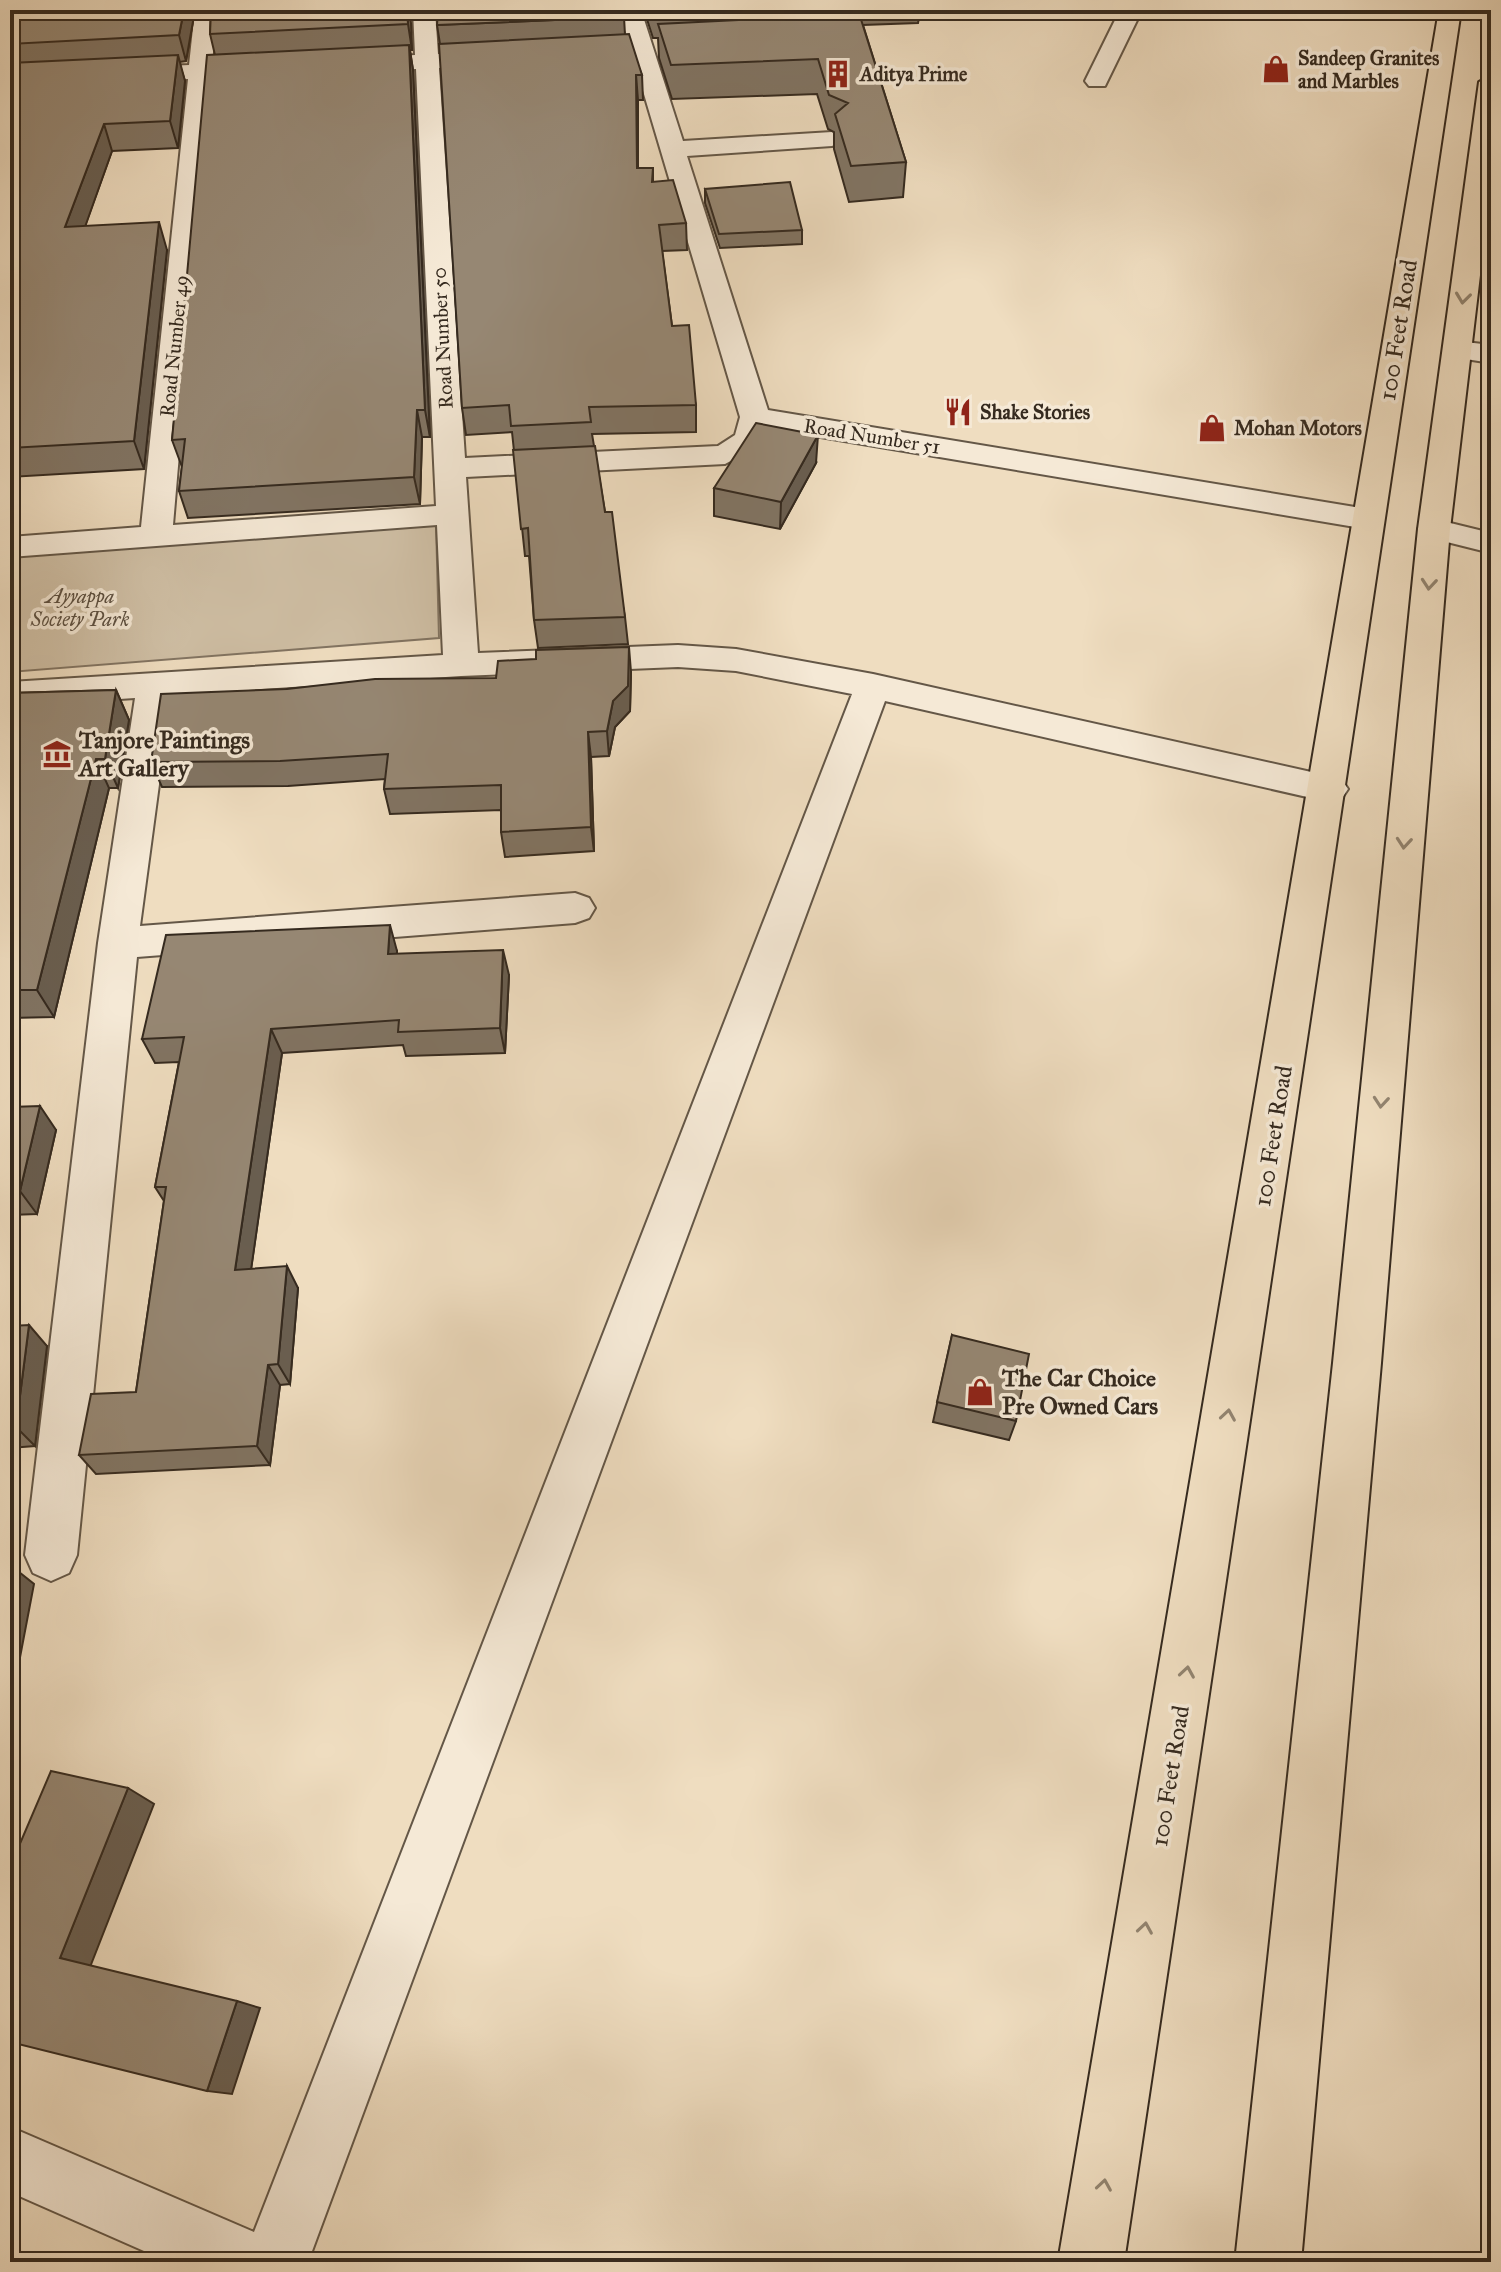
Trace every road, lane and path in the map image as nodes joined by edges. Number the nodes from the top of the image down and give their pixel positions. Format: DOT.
graph roads {
  1 [pos="206,10"];
  2 [pos="424,10"];
  3 [pos="630,10"];
  4 [pos="842,10"];
  5 [pos="1131,10"];
  6 [pos="1450,10"];
  7 [pos="795,42"];
  8 [pos="672,49"];
  9 [pos="633,51"];
  10 [pos="518,57"];
  11 [pos="426,61"];
  12 [pos="336,65"];
  13 [pos="291,67"];
  14 [pos="201,72"];
  15 [pos="10,80"];
  16 [pos="1097,81"];
  17 [pos="1491,82"];
  18 [pos="832,139"];
  19 [pos="672,149"];
  20 [pos="1474,352"];
  21 [pos="755,417"];
  22 [pos="450,468"];
  23 [pos="453,514"];
  24 [pos="1367,519"];
  25 [pos="1434,529"];
  26 [pos="156,536"];
  27 [pos="1491,543"];
  28 [pos="10,547"];
  29 [pos="461,665"];
  30 [pos="155,685"];
  31 [pos="873,686"];
  32 [pos="10,694"];
  33 [pos="1329,789"];
  34 [pos="575,908"];
  35 [pos="118,943"];
  36 [pos="51,1555"];
  37 [pos="10,2159"];
  38 [pos="245,2262"];
  39 [pos="275,2262"];
  40 [pos="1091,2262"];
  41 [pos="1268,2262"];
  1 -- 14 [label="street, Road Number 49"];
  2 -- 11 [label="street, Road Number 50"];
  3 -- 9 [label="street"];
  4 -- 7 [label="street"];
  5 -- 16 [label="street"];
  6 -- 24 [label="main road, 100 Feet Road"];
  8 -- 9 [label="street"];
  9 -- 19 [label="street"];
  10 -- 11 [label="street"];
  11 -- 12 [label="street"];
  11 -- 22 [label="street, Road Number 50"];
  13 -- 14 [label="street"];
  14 -- 15 [label="street"];
  14 -- 26 [label="street, Road Number 49"];
  17 -- 20 [label="main road, one-way"];
  18 -- 19 [label="street"];
  19 -- 21 [label="street"];
  20 -- 25 [label="main road"];
  21 -- 22 [label="street"];
  21 -- 24 [label="street, Road Number 51"];
  22 -- 23 [label="street, Road Number 50"];
  23 -- 26 [label="street"];
  23 -- 29 [label="street, Road Number 50"];
  24 -- 33 [label="main road, 100 Feet Road"];
  25 -- 27 [label="street"];
  25 -- 41 [label="main road, one-way"];
  26 -- 28 [label="street"];
  29 -- 30 [label="street"];
  29 -- 31 [label="street"];
  30 -- 32 [label="street"];
  30 -- 35 [label="street"];
  31 -- 33 [label="street"];
  31 -- 39 [label="street"];
  40 -- 33 [label="main road, 100 Feet Road, one-way"];
  34 -- 35 [label="street"];
  35 -- 36 [label="street"];
  37 -- 38 [label="street"];
}
